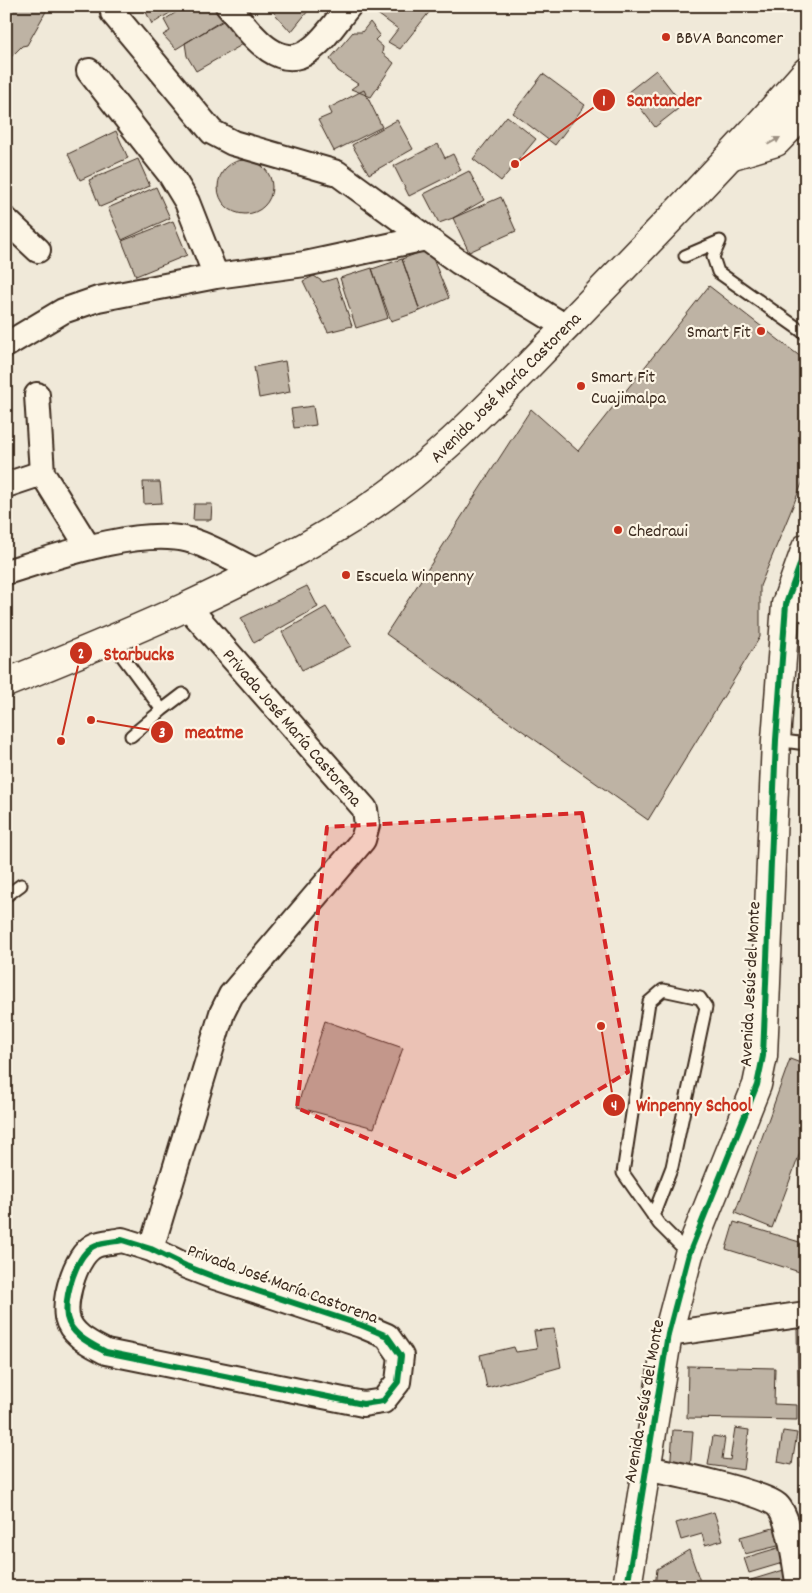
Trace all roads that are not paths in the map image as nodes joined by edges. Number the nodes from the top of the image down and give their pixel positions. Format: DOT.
graph roads {
  1 [pos="228,6"];
  2 [pos="349,6"];
  3 [pos="113,13"];
  4 [pos="89,71"];
  5 [pos="806,72"];
  6 [pos="806,111"];
  7 [pos="733,155"];
  8 [pos="6,220"];
  9 [pos="426,238"];
  10 [pos="38,250"];
  11 [pos="685,256"];
  12 [pos="216,276"];
  13 [pos="566,327"];
  14 [pos="806,334"];
  15 [pos="6,345"];
  16 [pos="37,395"];
  17 [pos="42,473"];
  18 [pos="6,485"];
  19 [pos="88,547"];
  20 [pos="806,548"];
  21 [pos="6,572"];
  22 [pos="258,572"];
  23 [pos="188,607"];
  24 [pos="796,607"];
  25 [pos="111,641"];
  26 [pos="6,683"];
  27 [pos="182,694"];
  28 [pos="162,710"];
  29 [pos="131,736"];
  30 [pos="776,740"];
  31 [pos="806,744"];
  32 [pos="21,885"];
  33 [pos="6,896"];
  34 [pos="653,1216"];
  35 [pos="152,1249"];
  36 [pos="688,1254"];
  37 [pos="806,1314"];
  38 [pos="668,1334"];
  39 [pos="647,1469"];
  40 [pos="627,1587"];
  41 [pos="799,1587"];
  1 -- 2 [label="street"];
  3 -- 9 [label="street"];
  4 -- 12 [label="street"];
  5 -- 7 [label="street, Avenida José María Castorena"];
  7 -- 6 [label="street, one-way"];
  7 -- 13 [label="street, Avenida José María Castorena"];
  8 -- 10 [label="street"];
  9 -- 12 [label="street"];
  9 -- 13 [label="street"];
  11 -- 14 [label="lane"];
  12 -- 15 [label="street"];
  13 -- 22 [label="street, Avenida José María Castorena"];
  16 -- 17 [label="street"];
  17 -- 18 [label="street"];
  17 -- 19 [label="street"];
  19 -- 21 [label="street"];
  19 -- 22 [label="street"];
  20 -- 24 [label="street, Avenida Jesús del Monte"];
  22 -- 23 [label="street, Avenida José María Castorena"];
  23 -- 25 [label="street, Avenida José María Castorena"];
  23 -- 35 [label="street, Privada José María Castorena"];
  24 -- 30 [label="street, Avenida Jesús del Monte"];
  25 -- 26 [label="street, Avenida José María Castorena"];
  25 -- 28 [label="lane"];
  27 -- 28 [label="lane"];
  28 -- 29 [label="lane"];
  30 -- 31 [label="lane"];
  30 -- 36 [label="street, Avenida Jesús del Monte"];
  32 -- 33 [label="lane"];
  34 -- 34 [label="lane"];
  34 -- 36 [label="lane"];
  35 -- 35 [label="street, Privada José María Castorena"];
  36 -- 38 [label="street, Avenida Jesús del Monte"];
  37 -- 38 [label="street"];
  38 -- 39 [label="street, Avenida Jesús del Monte"];
  39 -- 40 [label="street, Avenida Jesús del Monte"];
  39 -- 41 [label="street"];
}
